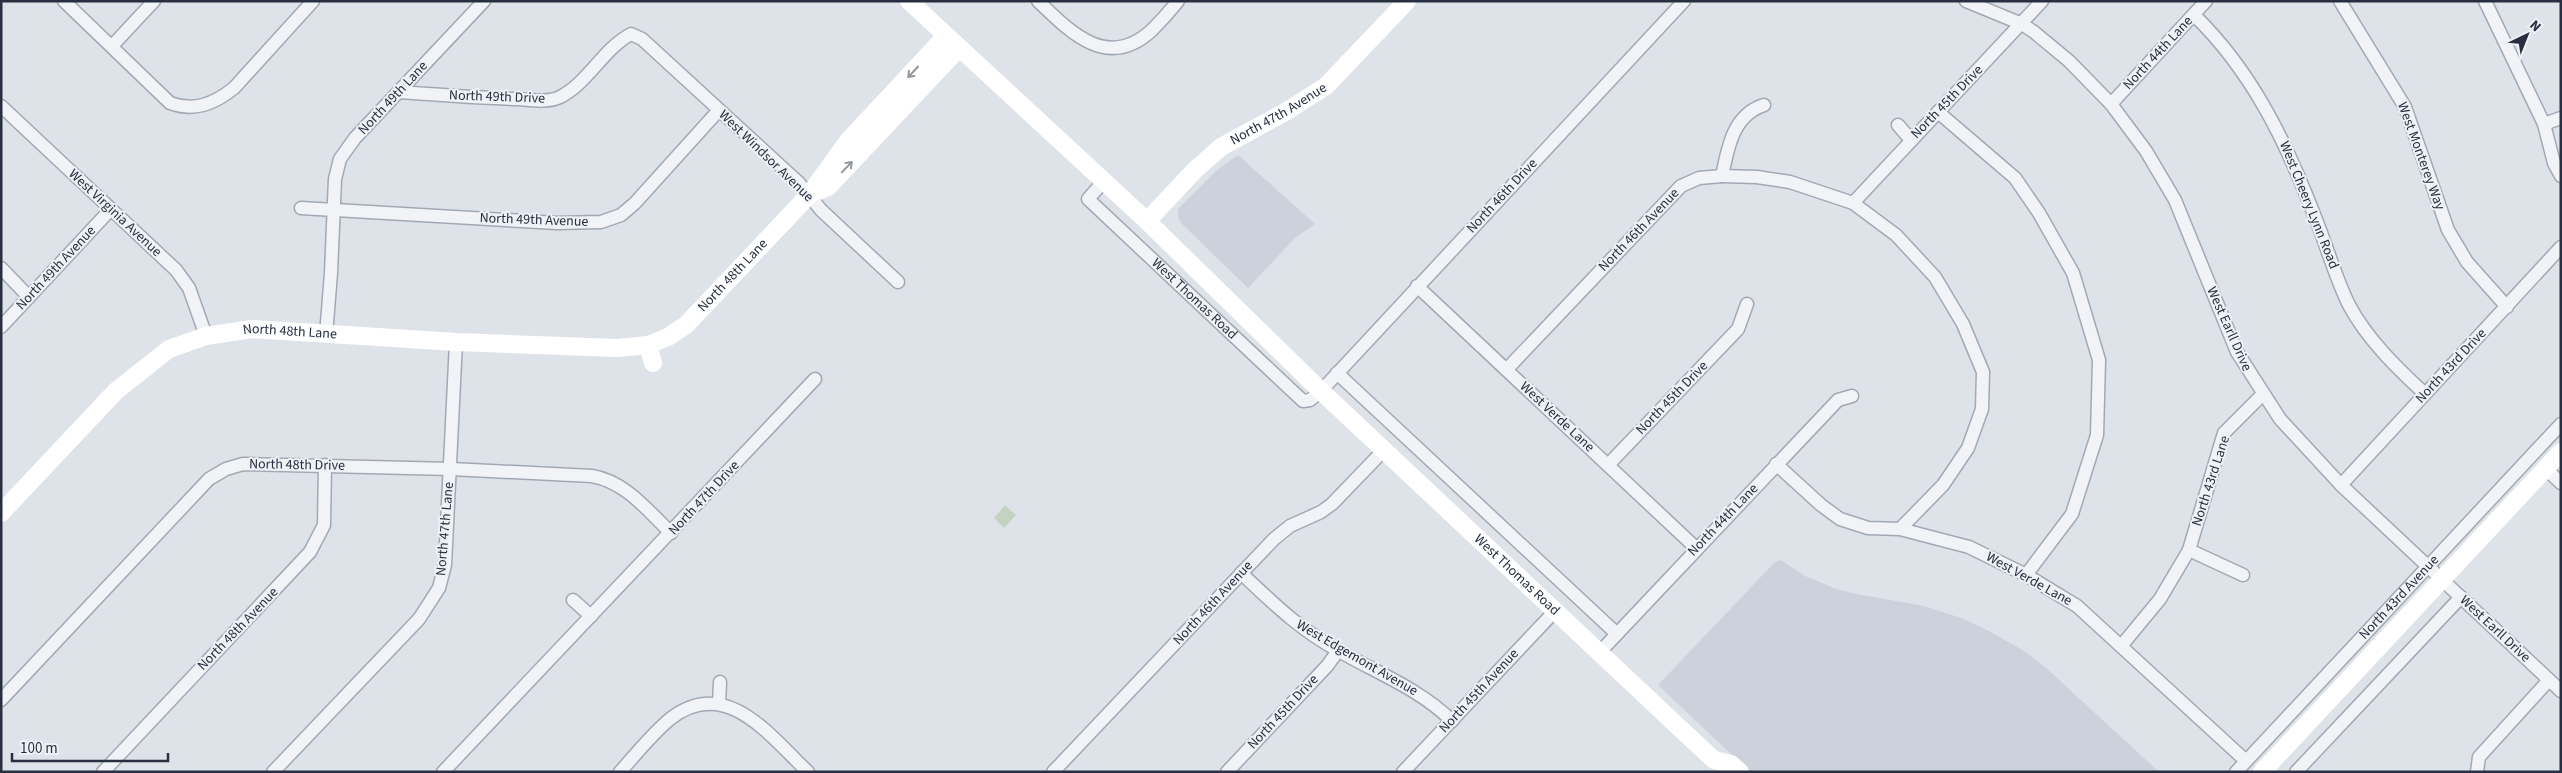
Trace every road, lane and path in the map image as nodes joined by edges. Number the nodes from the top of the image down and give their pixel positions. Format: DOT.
graph roads {
  1 [pos="64,1"];
  2 [pos="154,1"];
  3 [pos="313,1"];
  4 [pos="484,1"];
  5 [pos="909,1"];
  6 [pos="1038,1"];
  7 [pos="1178,1"];
  8 [pos="1407,1"];
  9 [pos="1684,1"];
  10 [pos="1966,1"];
  11 [pos="2042,1"];
  12 [pos="2206,1"];
  13 [pos="2340,1"];
  14 [pos="2485,1"];
  15 [pos="2194,15"];
  16 [pos="2022,24"];
  17 [pos="631,34"];
  18 [pos="946,36"];
  19 [pos="112,46"];
  20 [pos="959,48"];
  21 [pos="399,92"];
  22 [pos="2111,104"];
  23 [pos="1764,105"];
  24 [pos="1,106"];
  25 [pos="718,110"];
  26 [pos="1938,112"];
  27 [pos="2561,118"];
  28 [pos="2544,124"];
  29 [pos="1898,126"];
  30 [pos="1911,140"];
  31 [pos="1722,176"];
  32 [pos="2561,176"];
  33 [pos="1104,181"];
  34 [pos="809,195"];
  35 [pos="1853,203"];
  36 [pos="301,208"];
  37 [pos="111,209"];
  38 [pos="333,210"];
  39 [pos="1147,221"];
  40 [pos="2561,247"];
  41 [pos="1,268"];
  42 [pos="898,282"];
  43 [pos="1417,286"];
  44 [pos="29,297"];
  45 [pos="1747,304"];
  46 [pos="2507,307"];
  47 [pos="1,327"];
  48 [pos="326,334"];
  49 [pos="206,336"];
  50 [pos="456,342"];
  51 [pos="648,345"];
  52 [pos="653,363"];
  53 [pos="1507,369"];
  54 [pos="1337,373"];
  55 [pos="815,379"];
  56 [pos="1320,391"];
  57 [pos="2426,394"];
  58 [pos="2262,395"];
  59 [pos="1852,396"];
  60 [pos="2561,424"];
  61 [pos="1384,450"];
  62 [pos="2561,452"];
  63 [pos="1776,464"];
  64 [pos="325,465"];
  65 [pos="1608,465"];
  66 [pos="2545,468"];
  67 [pos="451,469"];
  68 [pos="2561,483"];
  69 [pos="2341,485"];
  70 [pos="1,513"];
  71 [pos="1900,529"];
  72 [pos="672,533"];
  73 [pos="1696,548"];
  74 [pos="2189,550"];
  75 [pos="2428,566"];
  76 [pos="1241,573"];
  77 [pos="2026,575"];
  78 [pos="2243,575"];
  79 [pos="2442,579"];
  80 [pos="2461,597"];
  81 [pos="572,600"];
  82 [pos="1555,611"];
  83 [pos="590,616"];
  84 [pos="1618,634"];
  85 [pos="2122,645"];
  86 [pos="1338,651"];
  87 [pos="1599,653"];
  88 [pos="2548,680"];
  89 [pos="720,682"];
  90 [pos="2561,692"];
  91 [pos="1,700"];
  92 [pos="719,704"];
  93 [pos="1452,720"];
  94 [pos="2246,761"];
  95 [pos="1716,766"];
  96 [pos="2270,769"];
  97 [pos="102,772"];
  98 [pos="273,772"];
  99 [pos="443,772"];
  100 [pos="620,772"];
  101 [pos="808,772"];
  102 [pos="1053,772"];
  103 [pos="1227,772"];
  104 [pos="1403,772"];
  105 [pos="1740,772"];
  106 [pos="2236,772"];
  107 [pos="2296,772"];
  108 [pos="2477,772"];
  1 -- 19 [label="street"];
  2 -- 19 [label="street"];
  3 -- 19 [label="street"];
  4 -- 21 [label="street, North 49th Lane"];
  5 -- 18 [label="street, West Thomas Road"];
  6 -- 7 [label="street"];
  8 -- 39 [label="street, North 47th Avenue"];
  9 -- 43 [label="street, North 46th Drive"];
  10 -- 16 [label="street, West Earll Drive"];
  11 -- 16 [label="street, North 45th Drive"];
  12 -- 15 [label="street, North 44th Lane"];
  13 -- 46 [label="street, West Monterey Way"];
  14 -- 28 [label="street"];
  15 -- 22 [label="street, North 44th Lane"];
  15 -- 57 [label="street, West Cheery Lynn Road"];
  16 -- 22 [label="street, West Earll Drive"];
  16 -- 26 [label="street, North 45th Drive"];
  17 -- 21 [label="street, North 49th Drive"];
  17 -- 25 [label="street, West Windsor Avenue"];
  18 -- 20 [label="street, West Thomas Road"];
  18 -- 34 [label="street, North 48th Lane, one-way"];
  20 -- 33 [label="street, West Thomas Road"];
  34 -- 20 [label="street, North 48th Lane, one-way"];
  21 -- 38 [label="street, North 49th Lane"];
  22 -- 58 [label="street, West Earll Drive"];
  23 -- 31 [label="street"];
  24 -- 37 [label="street, West Virginia Avenue"];
  25 -- 34 [label="street, West Windsor Avenue"];
  25 -- 38 [label="street, North 49th Avenue"];
  26 -- 30 [label="street, North 45th Drive"];
  26 -- 77 [label="street"];
  27 -- 28 [label="street"];
  28 -- 32 [label="street"];
  29 -- 30 [label="street"];
  30 -- 35 [label="street, North 45th Drive"];
  31 -- 35 [label="street, North 46th Avenue"];
  31 -- 53 [label="street, North 46th Avenue"];
  33 -- 39 [label="street, West Thomas Road"];
  33 -- 56 [label="street, West Thomas Road"];
  34 -- 42 [label="street, West Windsor Avenue"];
  34 -- 51 [label="street, North 48th Lane"];
  35 -- 71 [label="street, North 46th Avenue"];
  36 -- 38 [label="street"];
  37 -- 44 [label="street, North 49th Avenue"];
  37 -- 49 [label="street, West Virginia Avenue"];
  38 -- 48 [label="street, North 49th Lane"];
  39 -- 56 [label="street, West Thomas Road"];
  40 -- 46 [label="street, North 43rd Drive"];
  41 -- 44 [label="street"];
  43 -- 53 [label="street, West Verde Lane"];
  43 -- 54 [label="street, North 46th Drive"];
  44 -- 47 [label="street, North 49th Avenue"];
  45 -- 65 [label="street, North 45th Drive"];
  46 -- 57 [label="street, North 43rd Drive"];
  48 -- 49 [label="street, North 48th Lane"];
  48 -- 50 [label="street, North 48th Lane"];
  49 -- 70 [label="street, North 48th Lane"];
  50 -- 51 [label="street, North 48th Lane"];
  50 -- 67 [label="street, North 47th Lane"];
  51 -- 52 [label="street"];
  53 -- 65 [label="street, West Verde Lane"];
  54 -- 56 [label="street, North 46th Drive"];
  54 -- 84 [label="street, West Thomas Road"];
  55 -- 72 [label="street, North 47th Drive"];
  56 -- 61 [label="street, West Thomas Road"];
  57 -- 69 [label="street, North 43rd Drive"];
  58 -- 69 [label="street, West Earll Drive"];
  58 -- 74 [label="street, North 43rd Lane"];
  59 -- 63 [label="street, North 44th Lane"];
  60 -- 75 [label="street, North 43rd Avenue"];
  61 -- 76 [label="street, North 46th Avenue"];
  61 -- 82 [label="street, West Thomas Road"];
  62 -- 66 [label="street, North 43rd Avenue"];
  63 -- 71 [label="street, West Verde Lane"];
  63 -- 73 [label="street, North 44th Lane"];
  64 -- 67 [label="street, North 48th Drive"];
  64 -- 91 [label="street, North 48th Drive"];
  64 -- 97 [label="street, North 48th Avenue"];
  65 -- 73 [label="street, West Verde Lane"];
  66 -- 68 [label="street"];
  66 -- 79 [label="street, North 43rd Avenue"];
  67 -- 72 [label="street, North 48th Drive"];
  67 -- 98 [label="street, North 47th Lane"];
  69 -- 75 [label="street, West Earll Drive"];
  71 -- 77 [label="street, West Verde Lane"];
  72 -- 83 [label="street, North 47th Drive"];
  73 -- 84 [label="street, North 44th Lane"];
  74 -- 78 [label="street"];
  74 -- 85 [label="street, North 43rd Lane"];
  75 -- 79 [label="street, West Earll Drive"];
  75 -- 94 [label="street, North 43rd Avenue"];
  76 -- 86 [label="street, West Edgemont Avenue"];
  76 -- 102 [label="street, North 46th Avenue"];
  77 -- 85 [label="street, West Verde Lane"];
  79 -- 80 [label="street, West Earll Drive"];
  79 -- 96 [label="street, North 43rd Avenue"];
  80 -- 88 [label="street, West Earll Drive"];
  80 -- 107 [label="street"];
  81 -- 83 [label="street"];
  82 -- 87 [label="street, West Thomas Road"];
  82 -- 93 [label="street, North 45th Avenue"];
  83 -- 99 [label="street, North 47th Drive"];
  84 -- 87 [label="street, North 44th Lane"];
  85 -- 94 [label="street, West Verde Lane"];
  86 -- 93 [label="street, West Edgemont Avenue"];
  86 -- 103 [label="street, North 45th Drive"];
  87 -- 95 [label="street, West Thomas Road"];
  88 -- 90 [label="street, West Earll Drive"];
  88 -- 108 [label="street"];
  89 -- 92 [label="street"];
  92 -- 100 [label="street"];
  92 -- 101 [label="street"];
  93 -- 104 [label="street, North 45th Avenue"];
  94 -- 106 [label="street, North 43rd Avenue"];
  95 -- 105 [label="street, West Thomas Road"];
}
